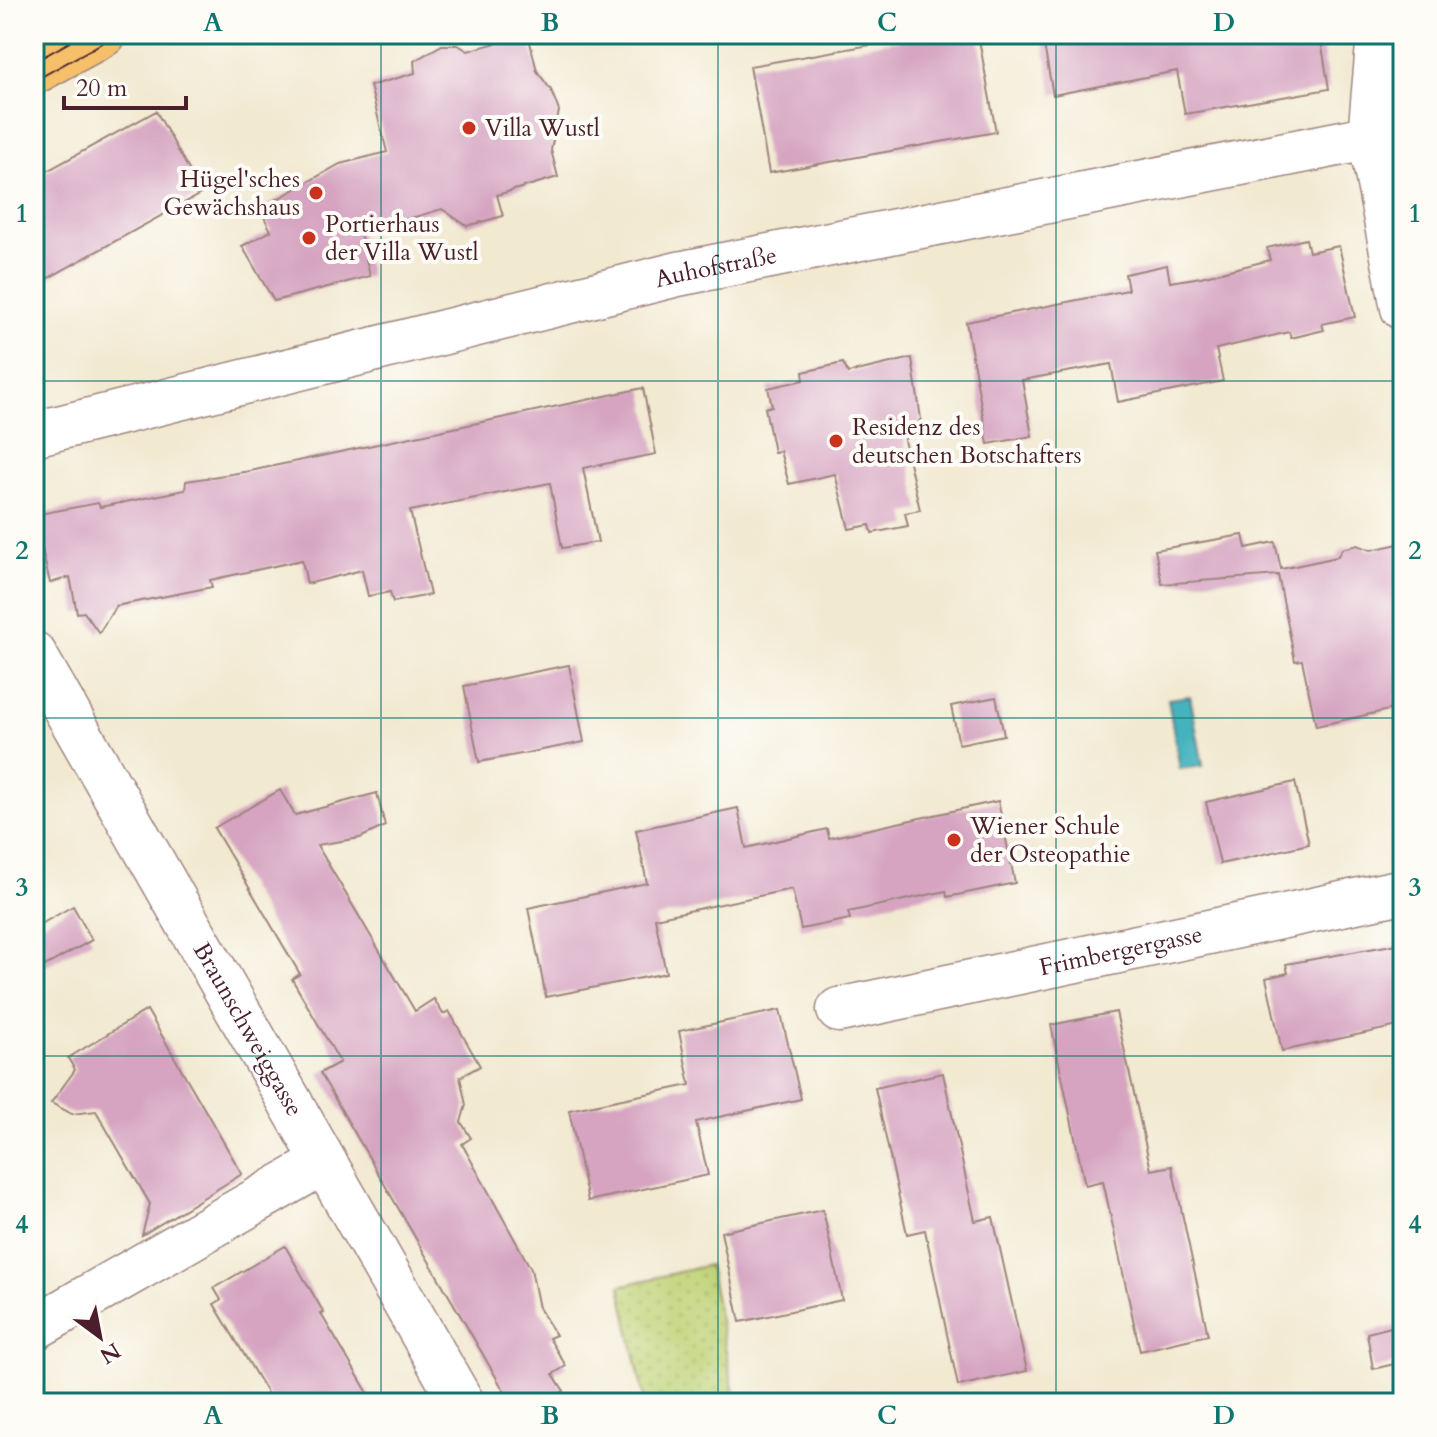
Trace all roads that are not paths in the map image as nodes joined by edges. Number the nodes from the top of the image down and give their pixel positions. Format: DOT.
graph roads {
  1 [pos="104,34"];
  2 [pos="1379,34"];
  3 [pos="34,72"];
  4 [pos="1386,134"];
  5 [pos="1403,308"];
  6 [pos="34,434"];
  7 [pos="34,654"];
  8 [pos="1403,891"];
  9 [pos="839,1010"];
  10 [pos="324,1162"];
  11 [pos="34,1328"];
  12 [pos="462,1403"];
  1 -- 3 [label="main road"];
  2 -- 4 [label="street"];
  4 -- 5 [label="street"];
  4 -- 6 [label="street, Auhofstraße"];
  7 -- 10 [label="street, Braunschweiggasse"];
  8 -- 9 [label="street, Frimbergergasse"];
  10 -- 11 [label="street"];
  10 -- 12 [label="street, Braunschweiggasse"];
}
